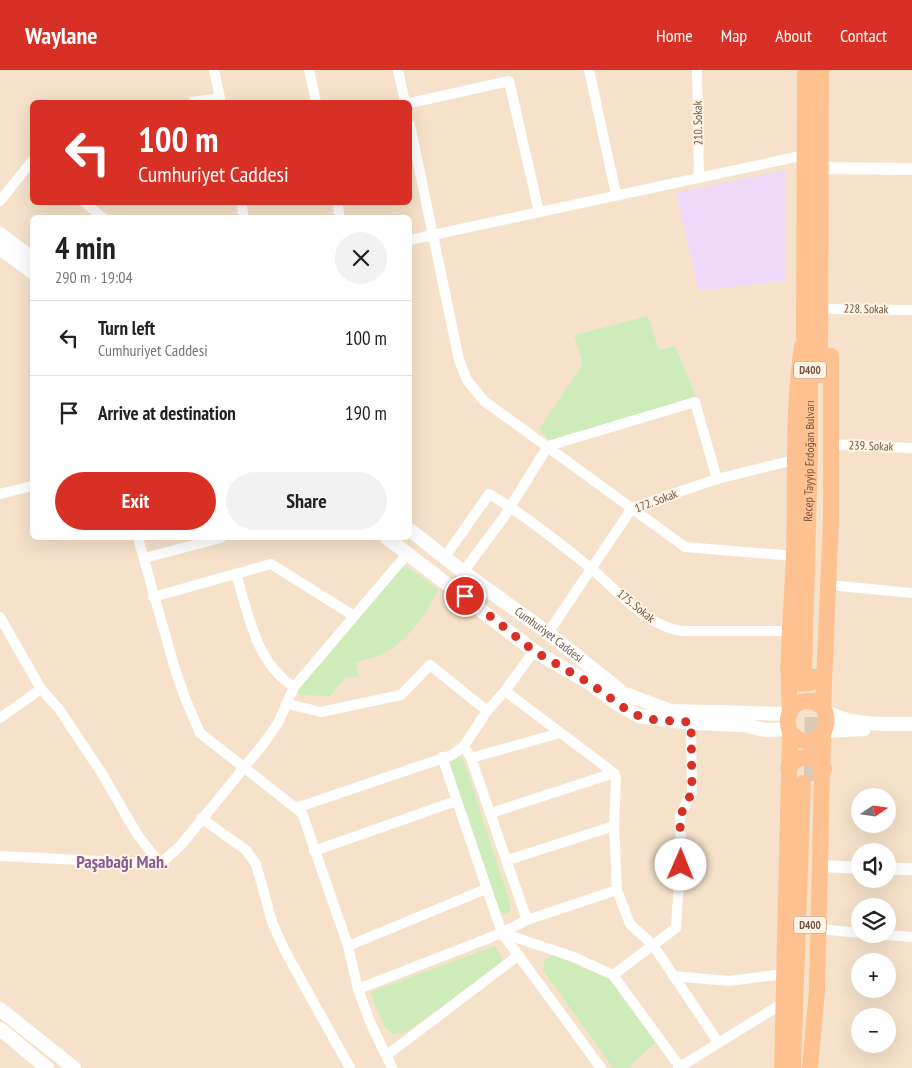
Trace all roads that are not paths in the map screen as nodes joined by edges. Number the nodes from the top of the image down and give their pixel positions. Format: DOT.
graph roads {
  1 [pos="214,70"];
  2 [pos="309,70"];
  3 [pos="398,70"];
  4 [pos="589,70"];
  5 [pos="697,70"];
  6 [pos="806,70"];
  7 [pos="821,70"];
  8 [pos="220,100"];
  9 [pos="316,100"];
  10 [pos="405,100"];
  11 [pos="412,103"];
  12 [pos="412,134"];
  13 [pos="805,154"];
  14 [pos="30,164"];
  15 [pos="820,168"];
  16 [pos="912,169"];
  17 [pos="698,176"];
  18 [pos="616,194"];
  19 [pos="0,201"];
  20 [pos="88,205"];
  21 [pos="539,212"];
  22 [pos="99,215"];
  23 [pos="0,234"];
  24 [pos="435,235"];
  25 [pos="412,240"];
  26 [pos="0,248"];
  27 [pos="30,256"];
  28 [pos="30,270"];
  29 [pos="819,308"];
  30 [pos="912,310"];
  31 [pos="804,336"];
  32 [pos="830,444"];
  33 [pos="548,446"];
  34 [pos="912,448"];
  35 [pos="794,460"];
  36 [pos="717,479"];
  37 [pos="30,486"];
  38 [pos="0,494"];
  39 [pos="510,506"];
  40 [pos="632,508"];
  41 [pos="412,532"];
  42 [pos="139,540"];
  43 [pos="212,540"];
  44 [pos="391,540"];
  45 [pos="408,553"];
  46 [pos="794,556"];
  47 [pos="444,557"];
  48 [pos="144,558"];
  49 [pos="591,569"];
  50 [pos="463,572"];
  51 [pos="236,574"];
  52 [pos="829,585"];
  53 [pos="912,593"];
  54 [pos="153,597"];
  55 [pos="354,616"];
  56 [pos="0,617"];
  57 [pos="789,631"];
  58 [pos="548,633"];
  59 [pos="534,651"];
  60 [pos="787,663"];
  61 [pos="814,671"];
  62 [pos="294,687"];
  63 [pos="41,689"];
  64 [pos="505,691"];
  65 [pos="288,704"];
  66 [pos="824,709"];
  67 [pos="487,710"];
  68 [pos="0,718"];
  69 [pos="789,721"];
  70 [pos="691,722"];
  71 [pos="912,724"];
  72 [pos="912,729"];
  73 [pos="824,732"];
  74 [pos="560,733"];
  75 [pos="464,746"];
  76 [pos="442,758"];
  77 [pos="471,758"];
  78 [pos="243,768"];
  79 [pos="788,768"];
  80 [pos="824,769"];
  81 [pos="614,773"];
  82 [pos="456,801"];
  83 [pos="296,808"];
  84 [pos="491,813"];
  85 [pos="201,818"];
  86 [pos="614,826"];
  87 [pos="314,851"];
  88 [pos="0,856"];
  89 [pos="508,860"];
  90 [pos="160,864"];
  91 [pos="822,866"];
  92 [pos="851,868"];
  93 [pos="896,868"];
  94 [pos="912,869"];
  95 [pos="486,889"];
  96 [pos="617,890"];
  97 [pos="527,920"];
  98 [pos="819,929"];
  99 [pos="851,931"];
  100 [pos="502,933"];
  101 [pos="896,936"];
  102 [pos="912,938"];
  103 [pos="653,945"];
  104 [pos="348,946"];
  105 [pos="519,956"];
  106 [pos="613,974"];
  107 [pos="784,974"];
  108 [pos="674,976"];
  109 [pos="358,990"];
  110 [pos="783,1003"];
  111 [pos="0,1008"];
  112 [pos="0,1029"];
  113 [pos="718,1042"];
  114 [pos="387,1055"];
  115 [pos="679,1067"];
  116 [pos="47,1068"];
  117 [pos="74,1068"];
  118 [pos="350,1068"];
  119 [pos="392,1068"];
  120 [pos="601,1068"];
  121 [pos="782,1068"];
  122 [pos="793,1068"];
  123 [pos="808,1068"];
  1 -- 8 [label="street"];
  2 -- 9 [label="street"];
  3 -- 10 [label="street"];
  4 -- 18 [label="street"];
  5 -- 17 [label="street, 210. Sokak"];
  6 -- 13 [label="highway, Recep Tayyip Erdoğan Bulvarı / D400"];
  7 -- 15 [label="highway, Recep Tayyip Erdoğan Bulvarı / D400"];
  11 -- 21 [label="street"];
  12 -- 24 [label="street"];
  13 -- 17 [label="street"];
  13 -- 31 [label="highway, Recep Tayyip Erdoğan Bulvarı / D400"];
  14 -- 19 [label="street"];
  15 -- 16 [label="street"];
  15 -- 29 [label="highway, Recep Tayyip Erdoğan Bulvarı / D400"];
  17 -- 18 [label="street"];
  18 -- 21 [label="street"];
  20 -- 22 [label="street"];
  21 -- 24 [label="street"];
  23 -- 27 [label="main road"];
  24 -- 25 [label="street"];
  24 -- 33 [label="street"];
  26 -- 28 [label="main road"];
  29 -- 30 [label="street, 228. Sokak"];
  29 -- 32 [label="highway"];
  29 -- 61 [label="highway, Recep Tayyip Erdoğan Bulvarı / D400"];
  31 -- 35 [label="highway"];
  31 -- 61 [label="highway, Recep Tayyip Erdoğan Bulvarı / D400"];
  32 -- 34 [label="street, 239. Sokak"];
  32 -- 52 [label="highway"];
  33 -- 36 [label="street"];
  33 -- 39 [label="street"];
  33 -- 40 [label="street"];
  35 -- 36 [label="street, 172. Sokak"];
  35 -- 46 [label="highway"];
  36 -- 40 [label="street, 172. Sokak"];
  37 -- 38 [label="street"];
  39 -- 47 [label="street, 175. Sokak"];
  39 -- 49 [label="street, 175. Sokak"];
  39 -- 50 [label="street"];
  40 -- 46 [label="street"];
  40 -- 49 [label="street, 172. Sokak"];
  41 -- 47 [label="main road, Cumhuriyet Caddesi"];
  42 -- 48 [label="street"];
  43 -- 48 [label="street"];
  44 -- 45 [label="main road, Cumhuriyet Caddesi"];
  45 -- 55 [label="street"];
  45 -- 59 [label="main road, Cumhuriyet Caddesi"];
  46 -- 57 [label="highway"];
  47 -- 50 [label="main road, Cumhuriyet Caddesi"];
  48 -- 54 [label="street"];
  49 -- 57 [label="street, 175. Sokak"];
  49 -- 58 [label="street, 172. Sokak"];
  50 -- 58 [label="main road, Cumhuriyet Caddesi"];
  51 -- 54 [label="street"];
  51 -- 55 [label="street"];
  51 -- 62 [label="street"];
  52 -- 53 [label="street"];
  52 -- 61 [label="highway"];
  54 -- 78 [label="street"];
  55 -- 62 [label="street"];
  56 -- 63 [label="street"];
  57 -- 60 [label="highway"];
  58 -- 69 [label="main road, Cumhuriyet Caddesi"];
  59 -- 64 [label="street"];
  59 -- 70 [label="main road, Cumhuriyet Caddesi"];
  60 -- 61 [label="highway"];
  60 -- 69 [label="highway"];
  61 -- 66 [label="highway"];
  62 -- 65 [label="street"];
  63 -- 68 [label="street"];
  63 -- 90 [label="street"];
  64 -- 67 [label="street"];
  64 -- 74 [label="street"];
  65 -- 67 [label="street"];
  65 -- 78 [label="street"];
  66 -- 69 [label="highway"];
  66 -- 71 [label="main road"];
  66 -- 73 [label="highway"];
  67 -- 75 [label="street"];
  69 -- 70 [label="main road, Cumhuriyet Caddesi"];
  69 -- 73 [label="highway"];
  69 -- 79 [label="highway"];
  70 -- 103 [label="street"];
  72 -- 73 [label="main road"];
  73 -- 80 [label="highway"];
  74 -- 77 [label="street"];
  74 -- 81 [label="street"];
  75 -- 76 [label="street"];
  75 -- 77 [label="street"];
  76 -- 82 [label="street"];
  76 -- 83 [label="street"];
  77 -- 84 [label="street"];
  78 -- 83 [label="street"];
  78 -- 85 [label="street"];
  79 -- 80 [label="highway"];
  79 -- 107 [label="highway"];
  80 -- 91 [label="highway"];
  81 -- 84 [label="street"];
  81 -- 86 [label="street"];
  82 -- 87 [label="street"];
  82 -- 95 [label="street"];
  83 -- 87 [label="street"];
  84 -- 89 [label="street"];
  85 -- 90 [label="street"];
  85 -- 118 [label="street"];
  86 -- 89 [label="street"];
  86 -- 96 [label="street"];
  87 -- 104 [label="street"];
  88 -- 90 [label="street"];
  89 -- 97 [label="street"];
  91 -- 92 [label="street"];
  91 -- 98 [label="highway"];
  93 -- 94 [label="street"];
  95 -- 100 [label="street"];
  95 -- 104 [label="street"];
  96 -- 97 [label="street"];
  96 -- 103 [label="street"];
  97 -- 100 [label="street"];
  98 -- 99 [label="street"];
  98 -- 123 [label="highway"];
  100 -- 105 [label="street"];
  100 -- 106 [label="street"];
  100 -- 109 [label="street"];
  101 -- 102 [label="street"];
  103 -- 106 [label="street"];
  103 -- 108 [label="street"];
  104 -- 109 [label="street"];
  105 -- 114 [label="street"];
  105 -- 120 [label="street"];
  106 -- 115 [label="street"];
  107 -- 108 [label="street"];
  107 -- 110 [label="highway"];
  108 -- 113 [label="street"];
  109 -- 114 [label="street"];
  110 -- 113 [label="street"];
  110 -- 121 [label="highway"];
  111 -- 117 [label="main road"];
  112 -- 116 [label="main road"];
  113 -- 115 [label="street"];
  114 -- 119 [label="street"];
  122 -- 123 [label="highway, D400"];
}
